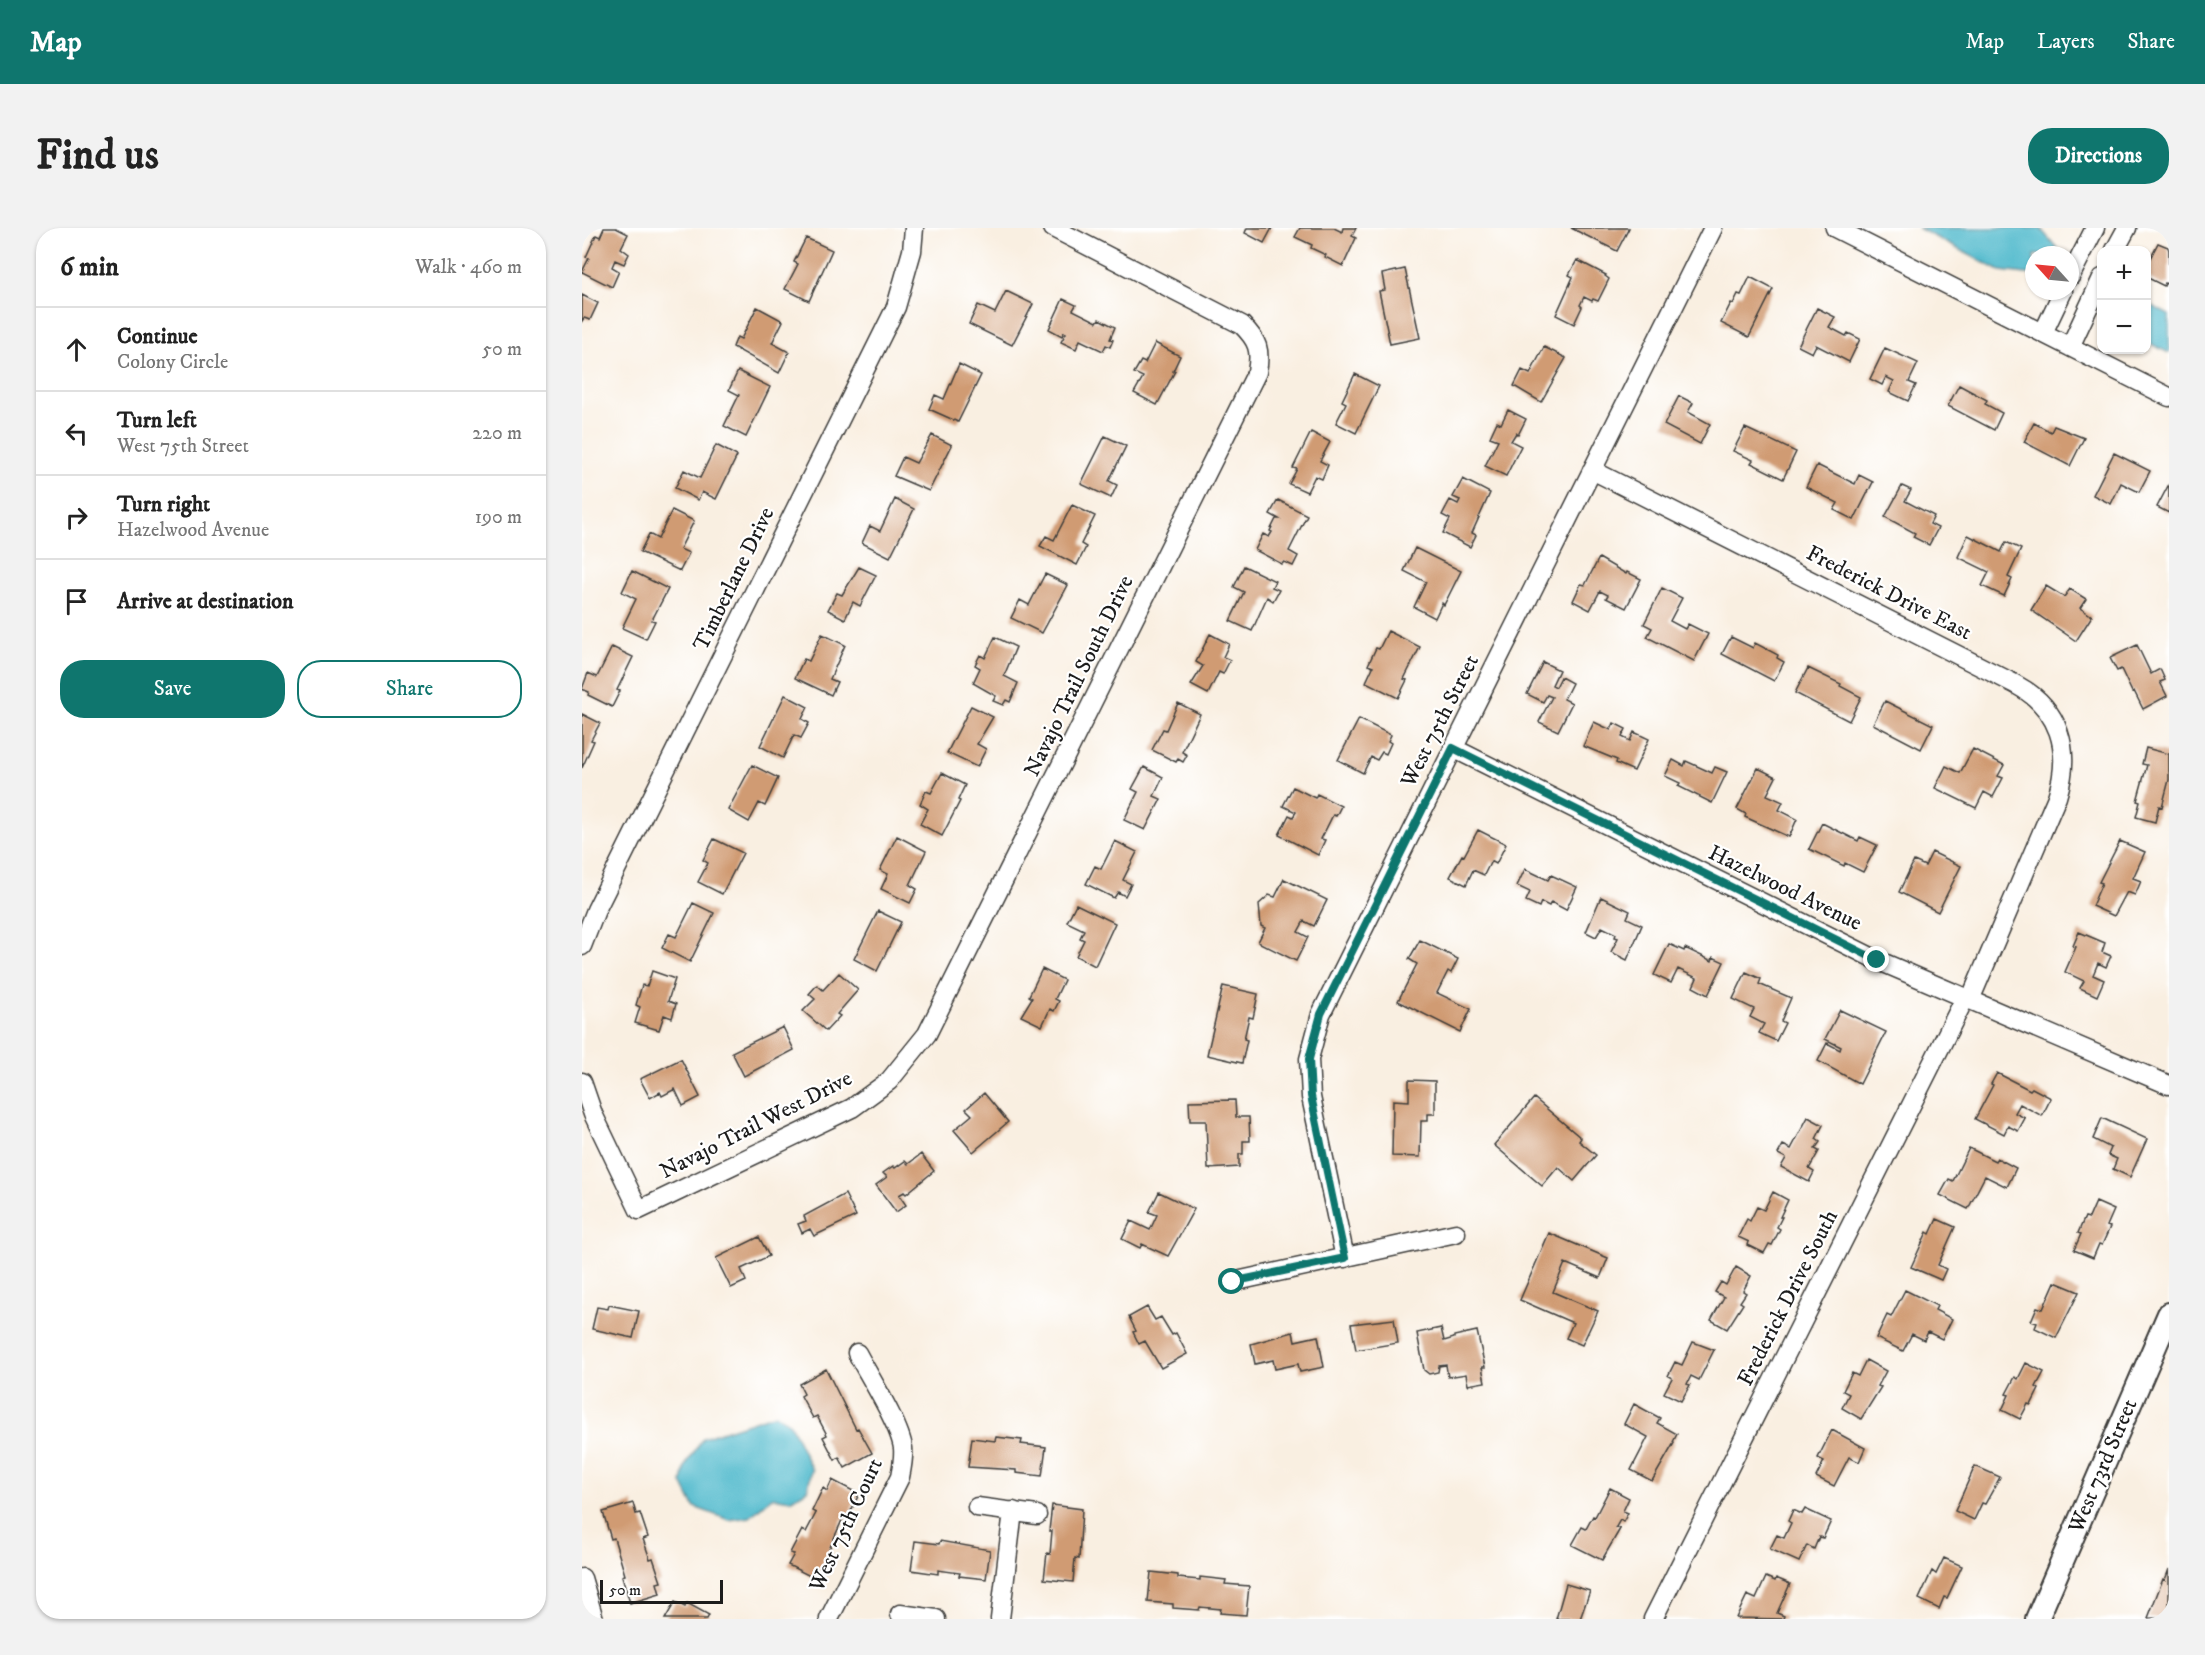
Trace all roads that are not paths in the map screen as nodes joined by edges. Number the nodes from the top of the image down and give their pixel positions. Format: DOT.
graph roads {
  1 [pos="914,228"];
  2 [pos="1053,228"];
  3 [pos="1713,228"];
  4 [pos="1835,228"];
  5 [pos="2095,228"];
  6 [pos="2127,228"];
  7 [pos="2117,246"];
  8 [pos="2079,259"];
  9 [pos="2097,289"];
  10 [pos="2059,300"];
  11 [pos="2043,333"];
  12 [pos="2070,347"];
  13 [pos="2169,397"];
  14 [pos="1592,470"];
  15 [pos="1453,748"];
  16 [pos="2043,828"];
  17 [pos="582,946"];
  18 [pos="1968,999"];
  19 [pos="934,1020"];
  20 [pos="582,1083"];
  21 [pos="2169,1085"];
  22 [pos="1456,1233"];
  23 [pos="1345,1258"];
  24 [pos="1232,1282"];
  25 [pos="2169,1314"];
  26 [pos="857,1353"];
  27 [pos="977,1507"];
  28 [pos="1014,1511"];
  29 [pos="1037,1515"];
  30 [pos="582,1578"];
  31 [pos="900,1614"];
  32 [pos="594,1619"];
  33 [pos="829,1619"];
  34 [pos="936,1619"];
  35 [pos="1000,1619"];
  36 [pos="1653,1619"];
  37 [pos="2037,1619"];
  1 -- 17 [label="street, Timberlane Drive"];
  2 -- 19 [label="street, Navajo Trail South Drive"];
  3 -- 14 [label="street, West 75th Street"];
  4 -- 11 [label="street"];
  5 -- 8 [label="street"];
  6 -- 7 [label="street"];
  9 -- 12 [label="street"];
  10 -- 11 [label="street"];
  11 -- 12 [label="street"];
  12 -- 13 [label="street"];
  14 -- 15 [label="street, West 75th Street"];
  14 -- 16 [label="street, Frederick Drive East"];
  15 -- 18 [label="street, Hazelwood Avenue"];
  15 -- 23 [label="street, West 75th Street"];
  16 -- 18 [label="street, Frederick Drive South"];
  18 -- 21 [label="street, Hazelwood Avenue"];
  18 -- 36 [label="street, Frederick Drive South"];
  19 -- 20 [label="street, Navajo Trail West Drive"];
  22 -- 23 [label="street"];
  23 -- 24 [label="street"];
  25 -- 37 [label="main road, West 73rd Street"];
  26 -- 33 [label="street, West 75th Court"];
  27 -- 28 [label="street"];
  28 -- 29 [label="street"];
  28 -- 35 [label="street"];
  30 -- 32 [label="street"];
  31 -- 34 [label="street"];
}
